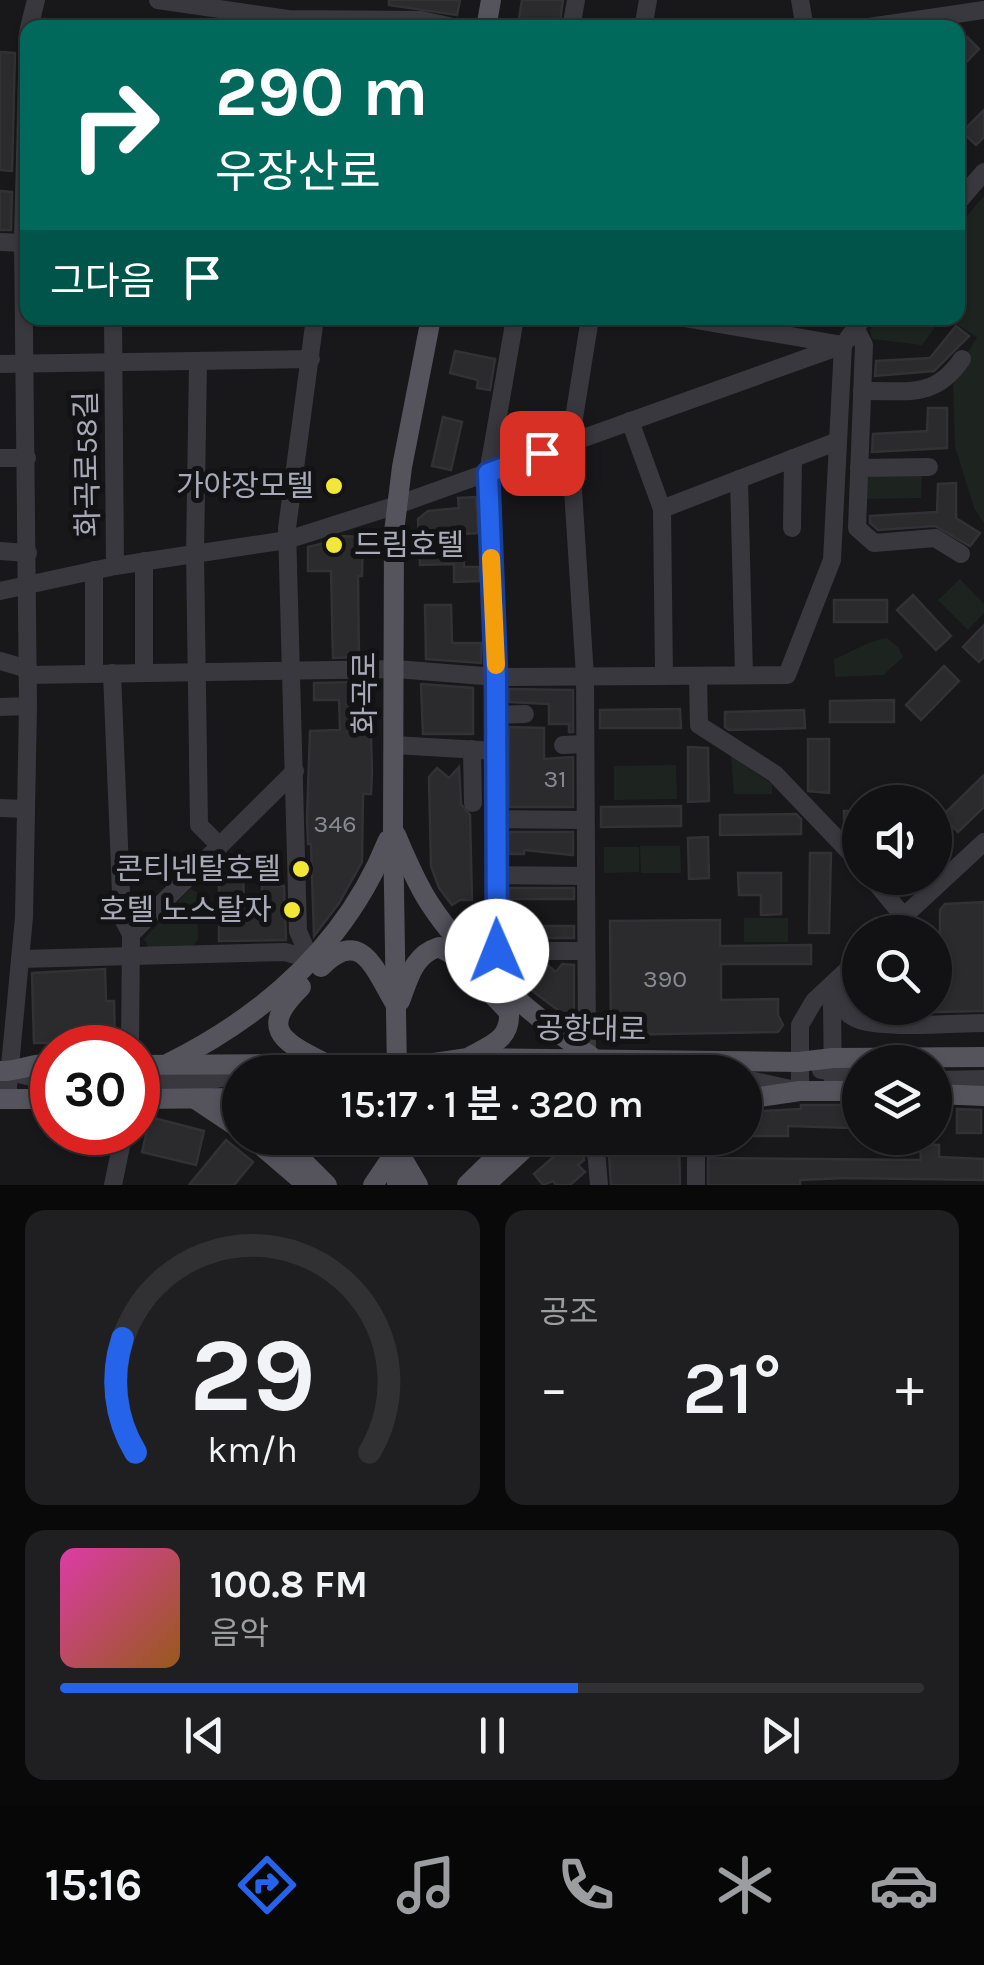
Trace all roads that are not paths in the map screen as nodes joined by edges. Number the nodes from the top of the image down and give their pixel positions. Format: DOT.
graph roads {
  1 [pos="158,0"];
  2 [pos="974,8"];
  3 [pos="266,20"];
  4 [pos="907,20"];
  5 [pos="984,172"];
  6 [pos="965,194"];
  7 [pos="25,325"];
  8 [pos="113,325"];
  9 [pos="314,325"];
  10 [pos="430,325"];
  11 [pos="514,325"];
  12 [pos="589,325"];
  13 [pos="754,325"];
  14 [pos="857,325"];
  15 [pos="860,325"];
  16 [pos="842,345"];
  17 [pos="311,359"];
  18 [pos="962,359"];
  19 [pos="198,361"];
  20 [pos="26,362"];
  21 [pos="113,362"];
  22 [pos="0,364"];
  23 [pos="862,391"];
  24 [pos="630,421"];
  25 [pos="570,442"];
  26 [pos="847,457"];
  27 [pos="0,458"];
  28 [pos="27,458"];
  29 [pos="793,458"];
  30 [pos="929,467"];
  31 [pos="488,473"];
  32 [pos="739,479"];
  33 [pos="398,505"];
  34 [pos="662,508"];
  35 [pos="792,528"];
  36 [pos="287,540"];
  37 [pos="0,551"];
  38 [pos="28,553"];
  39 [pos="195,554"];
  40 [pos="960,554"];
  41 [pos="144,561"];
  42 [pos="115,566"];
  43 [pos="94,570"];
  44 [pos="28,584"];
  45 [pos="0,591"];
  46 [pos="0,661"];
  47 [pos="396,670"];
  48 [pos="28,672"];
  49 [pos="198,672"];
  50 [pos="290,672"];
  51 [pos="144,673"];
  52 [pos="103,674"];
  53 [pos="744,675"];
  54 [pos="585,676"];
  55 [pos="664,676"];
  56 [pos="698,676"];
  57 [pos="496,677"];
  58 [pos="28,706"];
  59 [pos="0,707"];
  60 [pos="524,714"];
  61 [pos="496,715"];
  62 [pos="563,744"];
  63 [pos="585,744"];
  64 [pos="394,745"];
  65 [pos="472,749"];
  66 [pos="496,750"];
  67 [pos="295,771"];
  68 [pos="473,802"];
  69 [pos="0,808"];
  70 [pos="26,809"];
  71 [pos="496,819"];
  72 [pos="585,820"];
  73 [pos="393,828"];
  74 [pos="984,842"];
  75 [pos="842,844"];
  76 [pos="219,845"];
  77 [pos="984,862"];
  78 [pos="496,875"];
  79 [pos="585,876"];
  80 [pos="912,915"];
  81 [pos="914,915"];
  82 [pos="131,934"];
  83 [pos="585,952"];
  84 [pos="131,956"];
  85 [pos="20,959"];
  86 [pos="310,960"];
  87 [pos="492,960"];
  88 [pos="842,975"];
  89 [pos="842,988"];
  90 [pos="837,993"];
  91 [pos="397,1007"];
  92 [pos="984,1023"];
  93 [pos="130,1025"];
  94 [pos="310,1055"];
  95 [pos="397,1055"];
  96 [pos="473,1055"];
  97 [pos="590,1055"];
  98 [pos="591,1055"];
  99 [pos="984,1057"];
  100 [pos="762,1061"];
  101 [pos="799,1062"];
  102 [pos="30,1064"];
  103 [pos="160,1065"];
  104 [pos="164,1065"];
  105 [pos="222,1065"];
  106 [pos="5,1071"];
  107 [pos="833,1074"];
  108 [pos="842,1075"];
  109 [pos="30,1077"];
  110 [pos="222,1078"];
  111 [pos="984,1079"];
  112 [pos="842,1080"];
  113 [pos="952,1080"];
  114 [pos="762,1083"];
  115 [pos="160,1084"];
  116 [pos="800,1091"];
  117 [pos="952,1095"];
  118 [pos="762,1096"];
  119 [pos="984,1096"];
  120 [pos="2,1098"];
  121 [pos="222,1098"];
  122 [pos="30,1099"];
  123 [pos="160,1099"];
  124 [pos="195,1099"];
  125 [pos="222,1117"];
  126 [pos="119,1155"];
  127 [pos="272,1155"];
  128 [pos="297,1155"];
  129 [pos="391,1155"];
  130 [pos="397,1155"];
  131 [pos="403,1155"];
  132 [pos="498,1155"];
  133 [pos="518,1155"];
  134 [pos="596,1155"];
  135 [pos="696,1155"];
  136 [pos="113,1185"];
  137 [pos="307,1185"];
  138 [pos="327,1185"];
  139 [pos="373,1185"];
  140 [pos="397,1185"];
  141 [pos="418,1185"];
  142 [pos="467,1185"];
  143 [pos="485,1185"];
  144 [pos="599,1185"];
  145 [pos="696,1185"];
  1 -- 3 [label="street"];
  2 -- 4 [label="street"];
  5 -- 6 [label="street"];
  7 -- 20 [label="street"];
  8 -- 21 [label="street, 화곡로58길"];
  9 -- 17 [label="street"];
  10 -- 33 [label="main road, 화곡로"];
  11 -- 31 [label="street"];
  12 -- 25 [label="street"];
  13 -- 16 [label="street"];
  14 -- 16 [label="street"];
  15 -- 23 [label="street"];
  16 -- 24 [label="street, 화곡로58길"];
  16 -- 26 [label="street"];
  17 -- 19 [label="street"];
  17 -- 36 [label="street"];
  18 -- 23 [label="street"];
  19 -- 21 [label="street"];
  19 -- 39 [label="street"];
  20 -- 21 [label="street"];
  20 -- 22 [label="street"];
  20 -- 28 [label="street"];
  21 -- 42 [label="street, 화곡로58길"];
  23 -- 26 [label="street"];
  24 -- 25 [label="street, 화곡로58길"];
  24 -- 34 [label="street"];
  25 -- 31 [label="street, 화곡로58길"];
  25 -- 54 [label="street"];
  26 -- 29 [label="street"];
  26 -- 30 [label="street"];
  26 -- 40 [label="street"];
  26 -- 53 [label="street"];
  27 -- 28 [label="street"];
  28 -- 38 [label="street"];
  29 -- 32 [label="street"];
  29 -- 35 [label="street"];
  31 -- 33 [label="street, 화곡로58길"];
  31 -- 57 [label="street"];
  32 -- 34 [label="street"];
  32 -- 53 [label="street"];
  33 -- 36 [label="street, 화곡로58길"];
  33 -- 47 [label="main road, 화곡로"];
  34 -- 55 [label="street"];
  36 -- 39 [label="street, 화곡로58길"];
  36 -- 50 [label="street"];
  37 -- 38 [label="street"];
  38 -- 44 [label="street"];
  39 -- 41 [label="street, 화곡로58길"];
  39 -- 49 [label="street"];
  41 -- 42 [label="street, 화곡로58길"];
  41 -- 51 [label="street"];
  42 -- 43 [label="street, 화곡로58길"];
  43 -- 44 [label="street, 화곡로58길"];
  43 -- 52 [label="street, 화곡로58길"];
  44 -- 45 [label="street, 화곡로58길"];
  44 -- 48 [label="street"];
  46 -- 48 [label="street"];
  47 -- 50 [label="street"];
  47 -- 57 [label="street"];
  47 -- 64 [label="main road, 화곡로"];
  48 -- 52 [label="street"];
  48 -- 58 [label="street"];
  49 -- 50 [label="street"];
  49 -- 51 [label="street"];
  49 -- 76 [label="street"];
  50 -- 67 [label="street"];
  51 -- 52 [label="street"];
  52 -- 82 [label="street, 화곡로58길"];
  53 -- 56 [label="street"];
  54 -- 55 [label="street"];
  54 -- 57 [label="street"];
  54 -- 63 [label="street"];
  55 -- 56 [label="street"];
  56 -- 75 [label="street"];
  57 -- 61 [label="street"];
  58 -- 59 [label="street"];
  58 -- 70 [label="street"];
  60 -- 61 [label="street"];
  61 -- 66 [label="street"];
  62 -- 63 [label="street"];
  63 -- 72 [label="street"];
  64 -- 65 [label="street"];
  64 -- 73 [label="main road, 화곡로"];
  65 -- 66 [label="street"];
  65 -- 68 [label="street"];
  66 -- 71 [label="street"];
  67 -- 76 [label="street"];
  67 -- 86 [label="street"];
  69 -- 70 [label="street"];
  70 -- 85 [label="street"];
  71 -- 72 [label="street"];
  71 -- 78 [label="street"];
  72 -- 79 [label="street"];
  73 -- 86 [label="main road"];
  73 -- 87 [label="main road"];
  73 -- 91 [label="main road, 화곡로"];
  74 -- 80 [label="street"];
  76 -- 82 [label="street"];
  77 -- 81 [label="street"];
  78 -- 79 [label="street"];
  78 -- 87 [label="street"];
  79 -- 83 [label="street"];
  82 -- 84 [label="street, 화곡로58길"];
  83 -- 87 [label="street"];
  83 -- 98 [label="street"];
  84 -- 85 [label="street"];
  84 -- 86 [label="street"];
  84 -- 93 [label="street, 화곡로58길"];
  85 -- 106 [label="street"];
  86 -- 104 [label="main road"];
  87 -- 97 [label="main road"];
  88 -- 101 [label="street"];
  89 -- 90 [label="street"];
  90 -- 92 [label="street"];
  90 -- 107 [label="street"];
  91 -- 94 [label="main road"];
  91 -- 95 [label="main road, 화곡로"];
  91 -- 96 [label="main road"];
  99 -- 107 [label="main road, 공항대로"];
  100 -- 101 [label="main road, 공항대로"];
  101 -- 107 [label="main road, 공항대로"];
  101 -- 116 [label="street"];
  102 -- 106 [label="main road"];
  103 -- 104 [label="main road, 공항대로"];
  104 -- 105 [label="main road, 공항대로"];
  106 -- 109 [label="street"];
  106 -- 120 [label="street"];
  107 -- 108 [label="street"];
  107 -- 112 [label="main road, 공항대로"];
  107 -- 116 [label="main road, 공항대로"];
  110 -- 115 [label="street"];
  111 -- 113 [label="street"];
  114 -- 116 [label="street"];
  116 -- 118 [label="main road, 공항대로"];
  117 -- 119 [label="main road"];
  120 -- 122 [label="main road"];
  121 -- 124 [label="main road"];
  123 -- 124 [label="main road"];
  124 -- 125 [label="main road"];
  126 -- 136 [label="street"];
  127 -- 137 [label="main road"];
  128 -- 138 [label="main road"];
  129 -- 139 [label="main road"];
  130 -- 140 [label="main road"];
  131 -- 141 [label="main road"];
  132 -- 142 [label="main road"];
  133 -- 143 [label="main road"];
  134 -- 144 [label="street"];
  135 -- 145 [label="street"];
}
